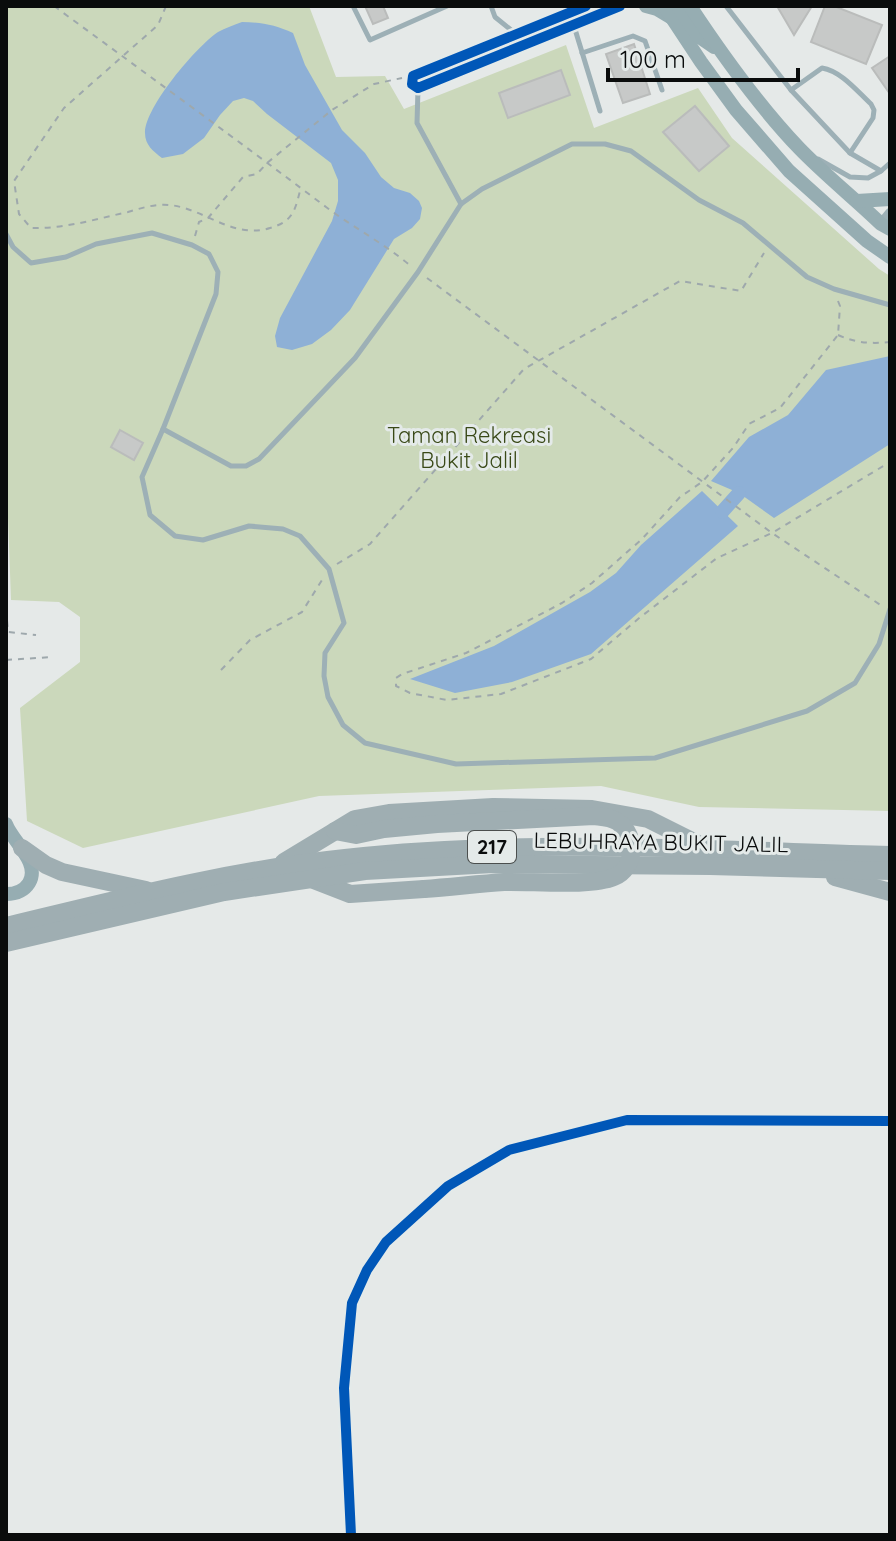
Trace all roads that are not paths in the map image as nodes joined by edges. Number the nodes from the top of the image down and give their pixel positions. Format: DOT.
graph roads {
  1 [pos="353,6"];
  2 [pos="447,6"];
  3 [pos="491,6"];
  4 [pos="586,6"];
  5 [pos="620,6"];
  6 [pos="646,6"];
  7 [pos="690,6"];
  8 [pos="726,6"];
  9 [pos="672,10"];
  10 [pos="573,25"];
  11 [pos="516,34"];
  12 [pos="719,50"];
  13 [pos="582,53"];
  14 [pos="418,88"];
  15 [pos="662,90"];
  16 [pos="791,90"];
  17 [pos="600,111"];
  18 [pos="799,148"];
  19 [pos="850,153"];
  20 [pos="890,163"];
  21 [pos="881,171"];
  22 [pos="890,199"];
  23 [pos="857,201"];
  24 [pos="461,204"];
  25 [pos="852,227"];
  26 [pos="888,231"];
  27 [pos="6,234"];
  28 [pos="890,257"];
  29 [pos="890,305"];
  30 [pos="163,429"];
  31 [pos="890,610"];
  32 [pos="6,824"];
  33 [pos="335,831"];
  34 [pos="890,846"];
  35 [pos="22,848"];
  36 [pos="708,849"];
  37 [pos="881,855"];
  38 [pos="278,866"];
  39 [pos="808,869"];
  40 [pos="890,871"];
  41 [pos="310,878"];
  42 [pos="152,891"];
  43 [pos="890,892"];
  44 [pos="6,894"];
  45 [pos="6,926"];
  46 [pos="6,943"];
  47 [pos="890,1121"];
  48 [pos="351,1535"];
  1 -- 2 [label="lane"];
  3 -- 11 [label="lane"];
  4 -- 11 [label="street"];
  5 -- 10 [label="street"];
  6 -- 9 [label="main road"];
  7 -- 12 [label="main road"];
  8 -- 16 [label="lane"];
  9 -- 12 [label="main road"];
  9 -- 25 [label="main road"];
  10 -- 13 [label="lane"];
  10 -- 14 [label="street"];
  11 -- 14 [label="street"];
  12 -- 18 [label="main road"];
  13 -- 15 [label="lane"];
  13 -- 17 [label="lane"];
  14 -- 24 [label="lane"];
  16 -- 19 [label="lane"];
  16 -- 19 [label="lane"];
  18 -- 21 [label="lane"];
  18 -- 23 [label="main road"];
  19 -- 21 [label="lane"];
  20 -- 21 [label="lane"];
  22 -- 23 [label="main road"];
  23 -- 26 [label="main road"];
  24 -- 29 [label="lane"];
  24 -- 30 [label="lane"];
  25 -- 26 [label="main road"];
  25 -- 28 [label="main road"];
  27 -- 30 [label="lane"];
  30 -- 31 [label="lane"];
  32 -- 35 [label="main road"];
  33 -- 36 [label="highway"];
  33 -- 38 [label="highway"];
  33 -- 41 [label="highway, bridge"];
  34 -- 37 [label="highway"];
  35 -- 42 [label="highway"];
  35 -- 44 [label="main road"];
  36 -- 37 [label="highway, LEBUHRAYA BUKIT JALIL / 217"];
  36 -- 38 [label="highway, LEBUHRAYA BUKIT JALIL / 217"];
  38 -- 42 [label="highway, LEBUHRAYA BUKIT JALIL / 217"];
  39 -- 40 [label="highway, LEBUHRAYA BUKIT JALIL / 217"];
  39 -- 41 [label="highway, LEBUHRAYA BUKIT JALIL / 217"];
  39 -- 43 [label="highway"];
  41 -- 46 [label="highway, LEBUHRAYA BUKIT JALIL / 217"];
  42 -- 45 [label="highway, LEBUHRAYA BUKIT JALIL / 217"];
  47 -- 48 [label="street"];
}
